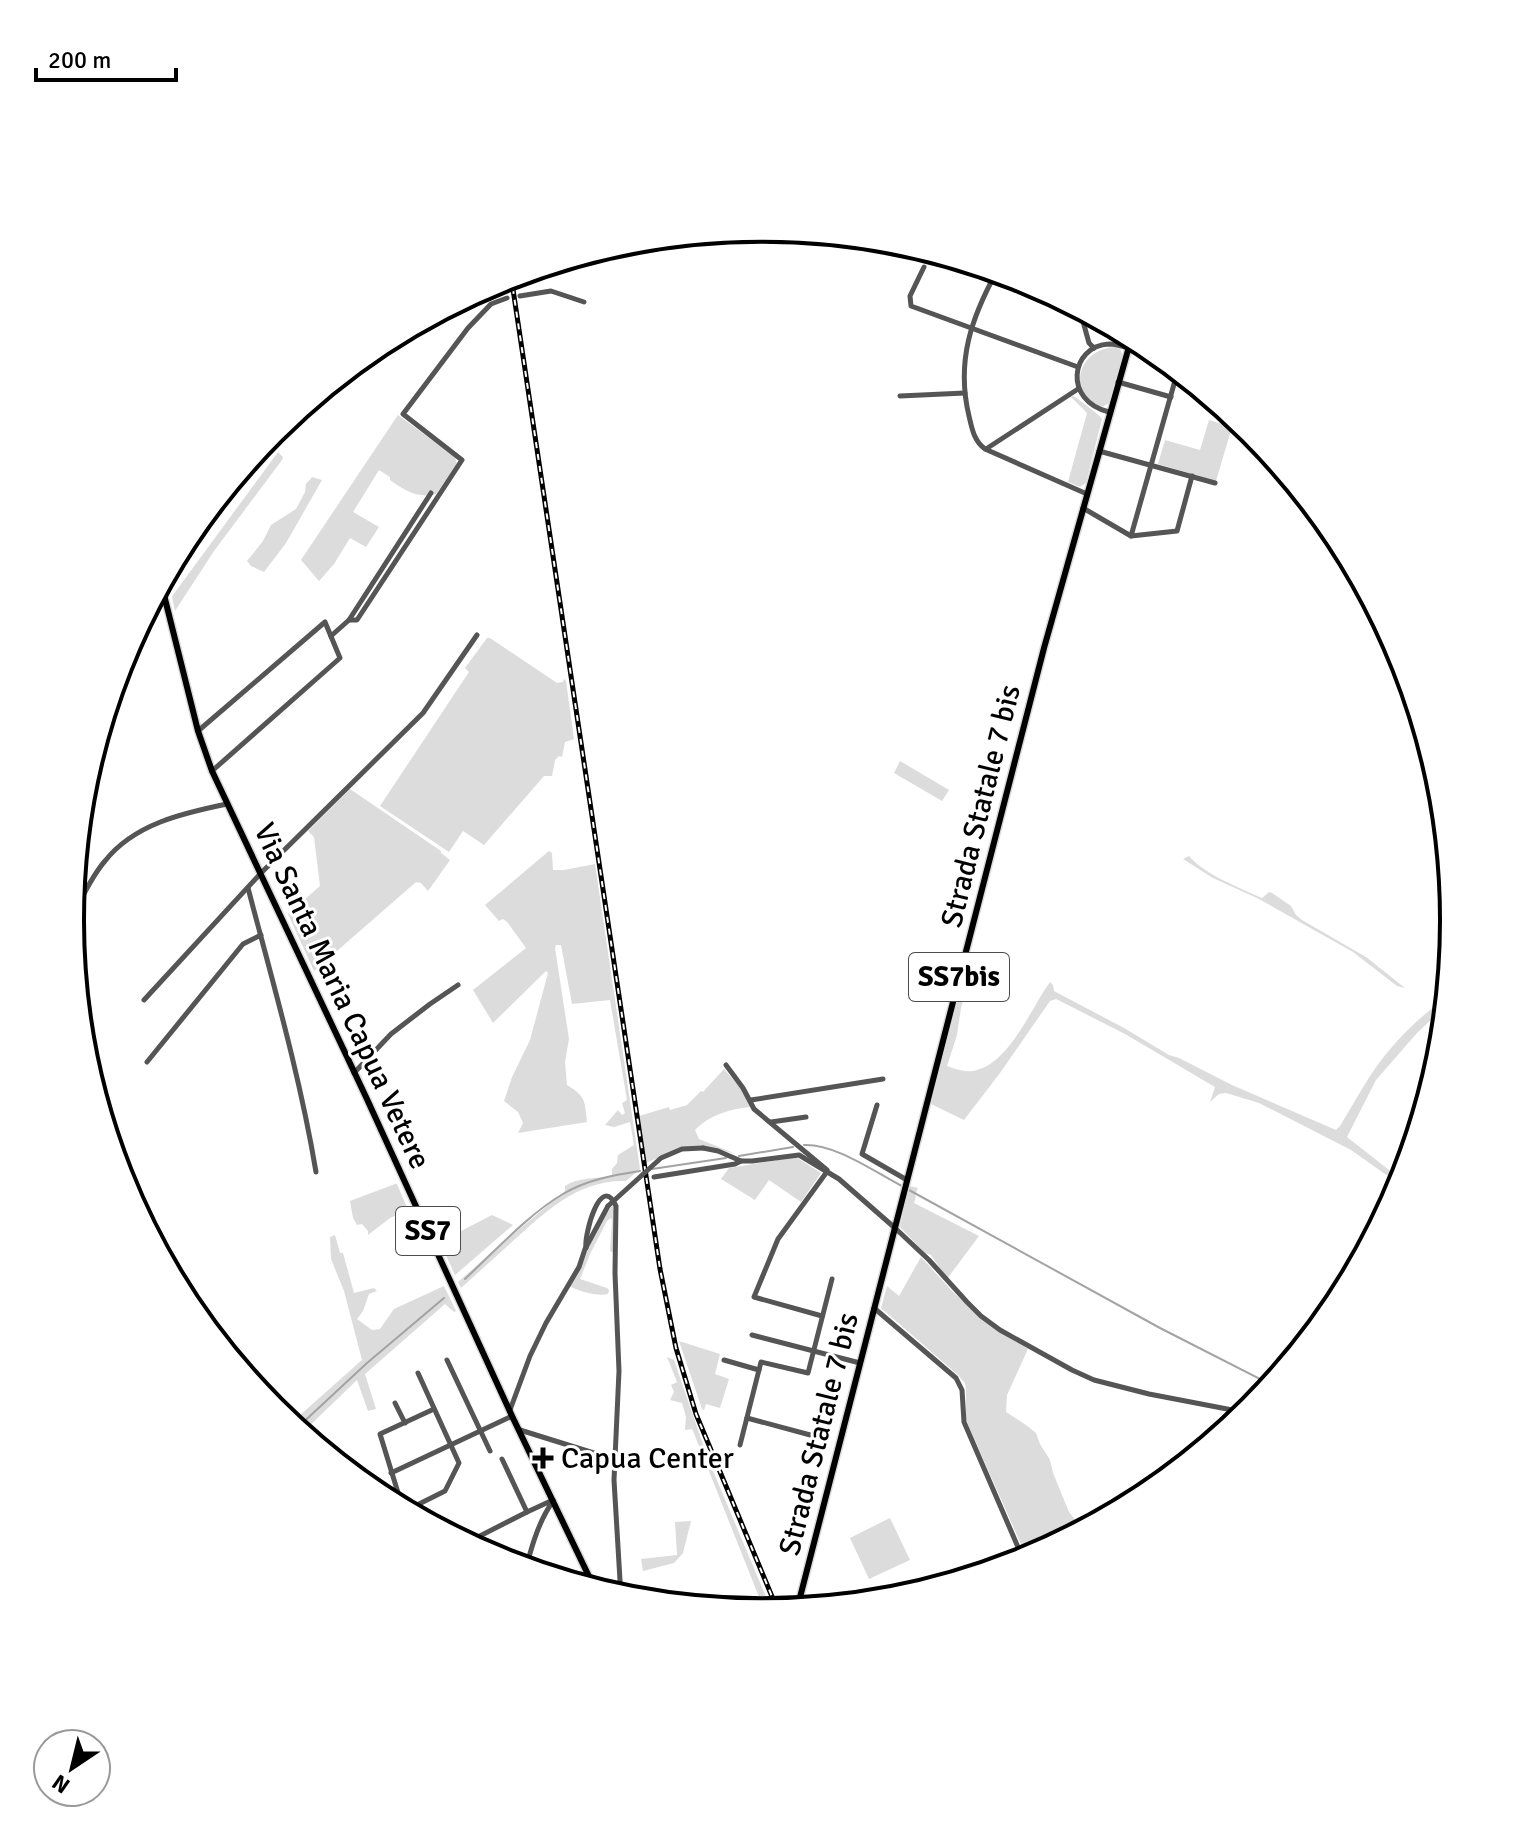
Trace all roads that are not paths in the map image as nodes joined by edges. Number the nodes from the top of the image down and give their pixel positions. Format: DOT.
graph roads {
  1 [pos="924,267"];
  2 [pos="991,282"];
  3 [pos="520,296"];
  4 [pos="507,298"];
  5 [pos="584,302"];
  6 [pos="1083,322"];
  7 [pos="970,328"];
  8 [pos="1118,342"];
  9 [pos="1094,348"];
  10 [pos="1128,349"];
  11 [pos="1078,367"];
  12 [pos="1175,381"];
  13 [pos="1118,382"];
  14 [pos="1078,389"];
  15 [pos="965,393"];
  16 [pos="900,396"];
  17 [pos="1171,397"];
  18 [pos="1109,412"];
  19 [pos="985,449"];
  20 [pos="1099,451"];
  21 [pos="1151,465"];
  22 [pos="1192,476"];
  23 [pos="1215,483"];
  24 [pos="431,493"];
  25 [pos="1087,494"];
  26 [pos="1083,508"];
  27 [pos="1131,536"];
  28 [pos="165,599"];
  29 [pos="349,620"];
  30 [pos="477,635"];
  31 [pos="331,636"];
  32 [pos="198,731"];
  33 [pos="212,771"];
  34 [pos="227,804"];
  35 [pos="261,873"];
  36 [pos="248,887"];
  37 [pos="85,895"];
  38 [pos="261,935"];
  39 [pos="458,985"];
  40 [pos="144,1000"];
  41 [pos="147,1062"];
  42 [pos="726,1065"];
  43 [pos="354,1073"];
  44 [pos="883,1079"];
  45 [pos="751,1100"];
  46 [pos="877,1105"];
  47 [pos="806,1117"];
  48 [pos="770,1122"];
  49 [pos="741,1161"];
  50 [pos="316,1172"];
  51 [pos="826,1173"];
  52 [pos="654,1177"];
  53 [pos="839,1179"];
  54 [pos="907,1180"];
  55 [pos="895,1228"];
  56 [pos="586,1248"];
  57 [pos="832,1279"];
  58 [pos="874,1308"];
  59 [pos="822,1316"];
  60 [pos="752,1335"];
  61 [pos="814,1351"];
  62 [pos="447,1360"];
  63 [pos="724,1360"];
  64 [pos="860,1363"];
  65 [pos="759,1370"];
  66 [pos="418,1373"];
  67 [pos="395,1403"];
  68 [pos="434,1409"];
  69 [pos="1232,1410"];
  70 [pos="511,1413"];
  71 [pos="747,1418"];
  72 [pos="405,1423"];
  73 [pos="481,1430"];
  74 [pos="519,1430"];
  75 [pos="814,1436"];
  76 [pos="451,1444"];
  77 [pos="740,1445"];
  78 [pos="490,1451"];
  79 [pos="502,1459"];
  80 [pos="614,1459"];
  81 [pos="391,1473"];
  82 [pos="397,1491"];
  83 [pos="553,1500"];
  84 [pos="417,1504"];
  85 [pos="527,1512"];
  86 [pos="479,1536"];
  87 [pos="1019,1548"];
  88 [pos="529,1557"];
  89 [pos="589,1575"];
  90 [pos="620,1583"];
  91 [pos="800,1597"];
  1 -- 7 [label="street"];
  2 -- 7 [label="street"];
  3 -- 5 [label="street"];
  4 -- 29 [label="street"];
  6 -- 9 [label="street"];
  7 -- 11 [label="street"];
  7 -- 15 [label="street"];
  8 -- 9 [label="street"];
  9 -- 11 [label="street"];
  10 -- 13 [label="main road, Strada Statale 7 bis / SS7bis"];
  11 -- 14 [label="street"];
  12 -- 17 [label="street"];
  13 -- 17 [label="street"];
  13 -- 18 [label="main road, Strada Statale 7 bis / SS7bis"];
  14 -- 18 [label="street"];
  14 -- 19 [label="street"];
  15 -- 16 [label="street"];
  15 -- 19 [label="street"];
  17 -- 21 [label="street"];
  18 -- 20 [label="main road, Strada Statale 7 bis / SS7bis"];
  19 -- 25 [label="street"];
  20 -- 21 [label="street"];
  20 -- 25 [label="main road, Strada Statale 7 bis / SS7bis"];
  21 -- 22 [label="street"];
  21 -- 27 [label="street"];
  22 -- 23 [label="street"];
  22 -- 27 [label="street"];
  24 -- 29 [label="street"];
  25 -- 26 [label="main road, Strada Statale 7 bis / SS7bis"];
  26 -- 27 [label="street"];
  26 -- 54 [label="main road, Strada Statale 7 bis / SS7bis"];
  28 -- 32 [label="main road, Via Santa Maria Capua Vetere / SS7"];
  29 -- 31 [label="street"];
  30 -- 35 [label="street"];
  31 -- 32 [label="street"];
  31 -- 33 [label="street"];
  32 -- 33 [label="main road, Via Santa Maria Capua Vetere / SS7"];
  33 -- 34 [label="main road, Via Santa Maria Capua Vetere / SS7"];
  34 -- 35 [label="main road, Via Santa Maria Capua Vetere / SS7"];
  34 -- 37 [label="street"];
  35 -- 36 [label="street"];
  35 -- 43 [label="main road, Via Santa Maria Capua Vetere / SS7"];
  36 -- 38 [label="street"];
  36 -- 40 [label="street"];
  38 -- 41 [label="street"];
  38 -- 50 [label="street"];
  39 -- 43 [label="street"];
  42 -- 45 [label="street"];
  43 -- 70 [label="main road, Via Santa Maria Capua Vetere / SS7"];
  44 -- 45 [label="street"];
  45 -- 48 [label="street"];
  46 -- 54 [label="street"];
  47 -- 48 [label="street"];
  48 -- 53 [label="street"];
  49 -- 51 [label="street"];
  49 -- 52 [label="street"];
  49 -- 56 [label="street, bridge"];
  51 -- 53 [label="street"];
  51 -- 59 [label="street"];
  53 -- 55 [label="street"];
  54 -- 55 [label="main road, Strada Statale 7 bis / SS7bis"];
  55 -- 58 [label="main road, Strada Statale 7 bis / SS7bis"];
  55 -- 69 [label="street"];
  56 -- 70 [label="street"];
  56 -- 80 [label="street"];
  57 -- 59 [label="street"];
  58 -- 64 [label="main road, Strada Statale 7 bis / SS7bis"];
  58 -- 87 [label="street"];
  59 -- 61 [label="street"];
  60 -- 61 [label="street"];
  61 -- 64 [label="street"];
  61 -- 65 [label="street"];
  62 -- 73 [label="street"];
  63 -- 65 [label="street"];
  64 -- 91 [label="main road, Strada Statale 7 bis / SS7bis"];
  65 -- 71 [label="street"];
  66 -- 68 [label="street"];
  67 -- 72 [label="street"];
  68 -- 72 [label="street"];
  68 -- 76 [label="street"];
  70 -- 73 [label="street"];
  70 -- 74 [label="main road, Via Santa Maria Capua Vetere / SS7"];
  71 -- 75 [label="street"];
  71 -- 77 [label="street"];
  72 -- 81 [label="street"];
  73 -- 76 [label="street"];
  73 -- 78 [label="street"];
  74 -- 80 [label="street"];
  74 -- 83 [label="main road, Via Santa Maria Capua Vetere / SS7"];
  76 -- 81 [label="street"];
  76 -- 84 [label="street"];
  79 -- 85 [label="street"];
  80 -- 90 [label="street"];
  81 -- 82 [label="street"];
  83 -- 85 [label="street"];
  83 -- 88 [label="street"];
  83 -- 89 [label="main road, Via Santa Maria Capua Vetere / SS7"];
  85 -- 86 [label="street"];
}
